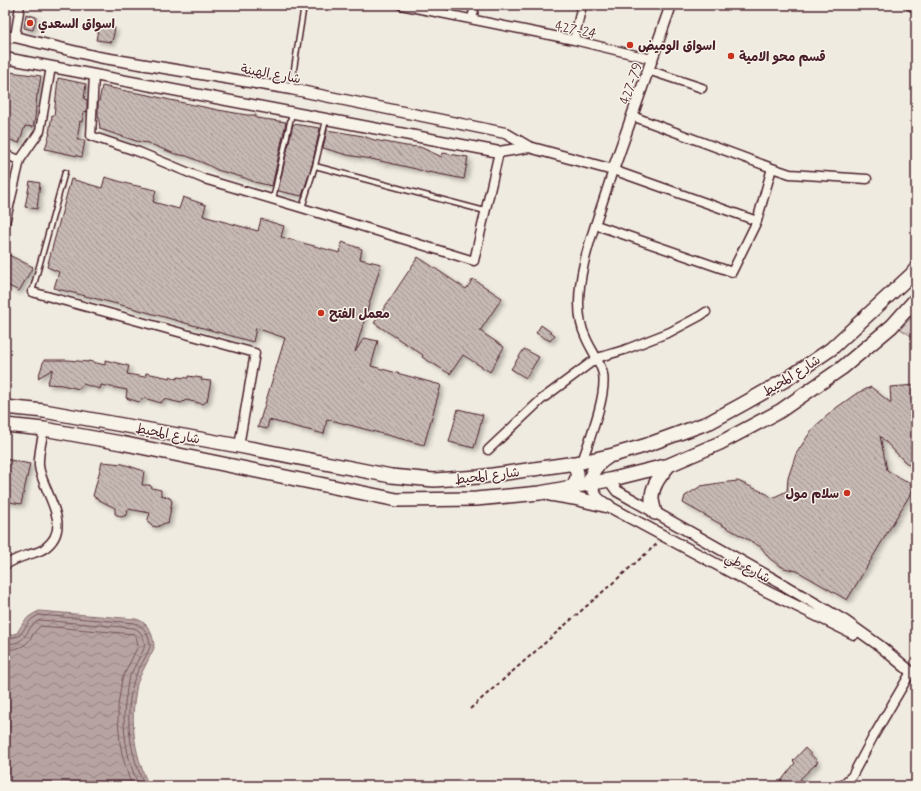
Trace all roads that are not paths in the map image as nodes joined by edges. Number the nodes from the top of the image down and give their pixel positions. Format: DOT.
graph roads {
  1 [pos="20,5"];
  2 [pos="304,5"];
  3 [pos="401,5"];
  4 [pos="475,5"];
  5 [pos="582,5"];
  6 [pos="671,5"];
  7 [pos="910,5"];
  8 [pos="916,9"];
  9 [pos="472,19"];
  10 [pos="10,37"];
  11 [pos="574,40"];
  12 [pos="98,57"];
  13 [pos="5,58"];
  14 [pos="652,59"];
  15 [pos="51,67"];
  16 [pos="648,70"];
  17 [pos="94,75"];
  18 [pos="702,88"];
  19 [pos="291,89"];
  20 [pos="292,113"];
  21 [pos="632,116"];
  22 [pos="326,119"];
  23 [pos="529,147"];
  24 [pos="499,152"];
  25 [pos="5,155"];
  26 [pos="20,160"];
  27 [pos="315,166"];
  28 [pos="772,168"];
  29 [pos="613,170"];
  30 [pos="65,172"];
  31 [pos="867,179"];
  32 [pos="273,199"];
  33 [pos="302,208"];
  34 [pos="486,211"];
  35 [pos="756,220"];
  36 [pos="5,223"];
  37 [pos="596,225"];
  38 [pos="916,269"];
  39 [pos="32,292"];
  40 [pos="916,299"];
  41 [pos="706,312"];
  42 [pos="597,358"];
  43 [pos="5,407"];
  44 [pos="5,425"];
  45 [pos="44,429"];
  46 [pos="239,446"];
  47 [pos="488,450"];
  48 [pos="616,454"];
  49 [pos="577,463"];
  50 [pos="669,465"];
  51 [pos="596,467"];
  52 [pos="623,476"];
  53 [pos="609,480"];
  54 [pos="589,484"];
  55 [pos="572,487"];
  56 [pos="540,493"];
  57 [pos="608,506"];
  58 [pos="656,513"];
  59 [pos="5,565"];
  60 [pos="901,664"];
  61 [pos="913,674"];
  62 [pos="841,786"];
  1 -- 10 [label="street"];
  2 -- 19 [label="lane"];
  3 -- 9 [label="street, 427-24"];
  4 -- 9 [label="street"];
  5 -- 11 [label="street"];
  6 -- 14 [label="street, 427-79"];
  7 -- 8 [label="street"];
  9 -- 11 [label="street, 427-24"];
  10 -- 12 [label="street, شارع الهبنة"];
  11 -- 14 [label="street, 427-24"];
  12 -- 17 [label="street"];
  12 -- 19 [label="street, شارع الهبنة"];
  13 -- 15 [label="street, شارع الهبنة"];
  14 -- 16 [label="street, 427-79"];
  15 -- 17 [label="street, شارع الهبنة"];
  15 -- 26 [label="street"];
  16 -- 18 [label="street"];
  16 -- 21 [label="street, 427-79"];
  17 -- 20 [label="street, شارع الهبنة"];
  17 -- 32 [label="street"];
  19 -- 23 [label="street, شارع الهبنة"];
  20 -- 22 [label="street, شارع الهبنة"];
  20 -- 32 [label="lane"];
  21 -- 28 [label="street"];
  21 -- 29 [label="street, 427-79"];
  22 -- 24 [label="street, شارع الهبنة"];
  22 -- 27 [label="lane"];
  23 -- 24 [label="street, شارع الهبنة"];
  23 -- 29 [label="street, شارع الهبنة"];
  24 -- 34 [label="street"];
  25 -- 26 [label="street"];
  26 -- 36 [label="street"];
  27 -- 33 [label="lane"];
  27 -- 34 [label="lane"];
  28 -- 31 [label="street"];
  28 -- 35 [label="street"];
  29 -- 35 [label="street"];
  29 -- 37 [label="street"];
  30 -- 39 [label="lane"];
  32 -- 33 [label="street"];
  33 -- 34 [label="street"];
  35 -- 37 [label="street"];
  37 -- 42 [label="street"];
  38 -- 48 [label="main road, شارع المحيط"];
  39 -- 46 [label="street"];
  40 -- 50 [label="main road, شارع المحيط"];
  41 -- 42 [label="street"];
  42 -- 47 [label="street"];
  42 -- 49 [label="street"];
  43 -- 46 [label="main road, شارع المحيط"];
  44 -- 45 [label="main road, شارع المحيط"];
  45 -- 56 [label="main road, شارع المحيط"];
  45 -- 59 [label="street"];
  46 -- 49 [label="main road, شارع المحيط"];
  48 -- 49 [label="main road, شارع المحيط"];
  48 -- 51 [label="main road"];
  48 -- 52 [label="main road"];
  49 -- 51 [label="main road"];
  49 -- 55 [label="main road"];
  50 -- 52 [label="main road, شارع المحيط"];
  50 -- 58 [label="main road"];
  51 -- 53 [label="main road"];
  51 -- 54 [label="main road"];
  52 -- 53 [label="main road, شارع المحيط"];
  53 -- 54 [label="main road, شارع المحيط"];
  53 -- 58 [label="street, شارع طي"];
  54 -- 55 [label="main road, شارع المحيط"];
  54 -- 57 [label="street, شارع طي"];
  55 -- 56 [label="main road, شارع المحيط"];
  56 -- 57 [label="main road"];
  57 -- 60 [label="street, شارع طي"];
  58 -- 60 [label="street, شارع طي"];
  60 -- 61 [label="street, شارع طي"];
  61 -- 62 [label="street"];
}
